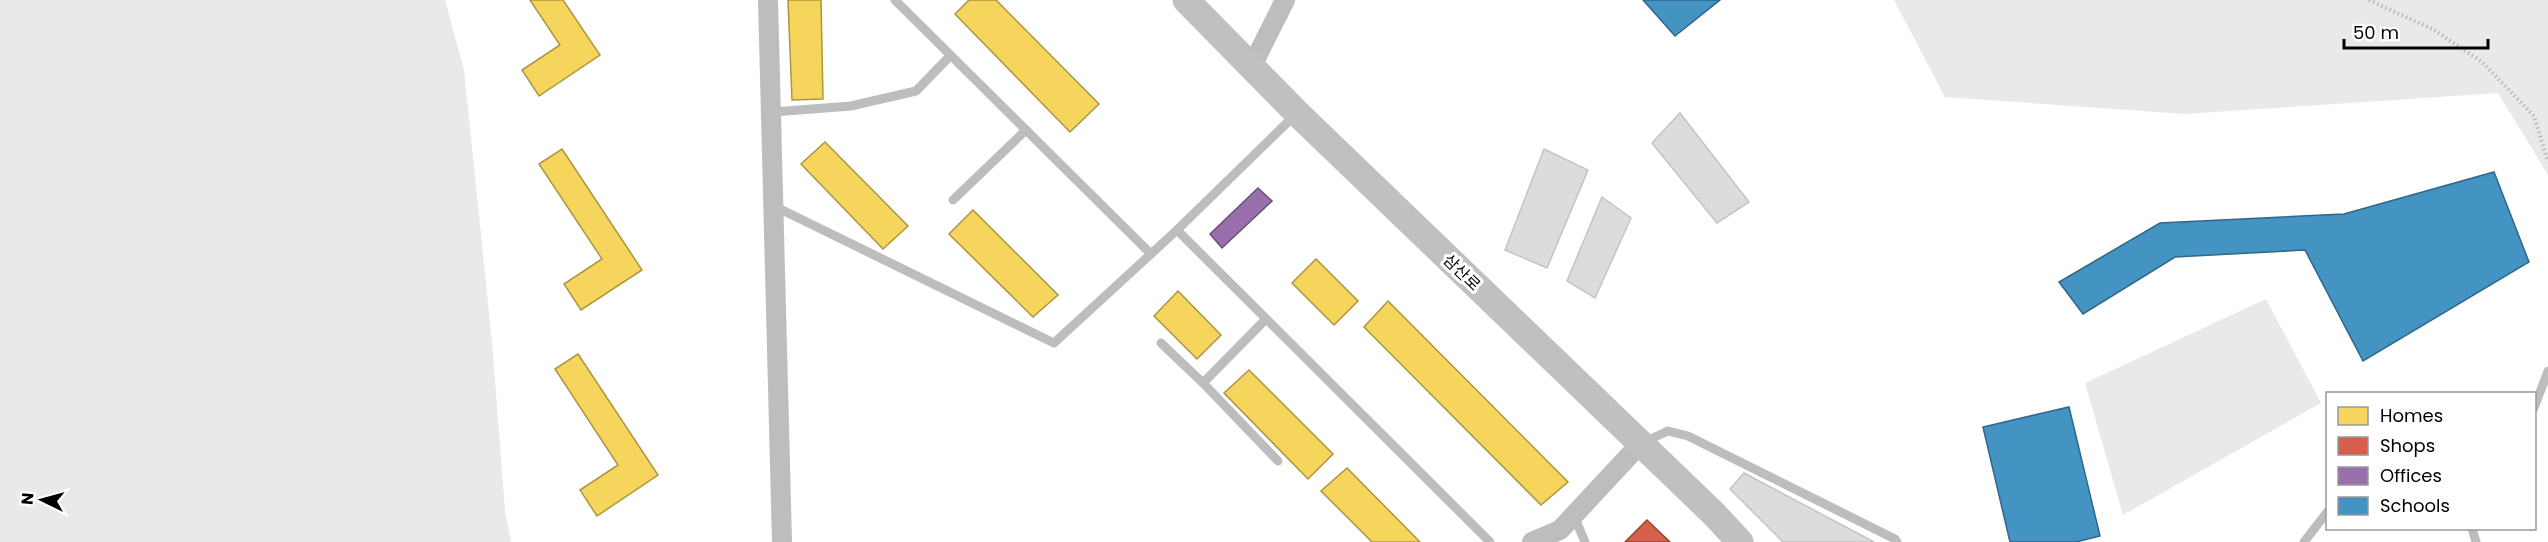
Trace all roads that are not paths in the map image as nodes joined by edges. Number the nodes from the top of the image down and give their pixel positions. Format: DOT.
graph roads {
  1 [pos="768,0"];
  2 [pos="1186,0"];
  3 [pos="1285,0"];
  4 [pos="896,1"];
  5 [pos="950,56"];
  6 [pos="1252,66"];
  7 [pos="772,112"];
  8 [pos="1297,113"];
  9 [pos="1026,130"];
  10 [pos="953,200"];
  11 [pos="773,206"];
  12 [pos="1177,231"];
  13 [pos="1151,254"];
  14 [pos="1266,319"];
  15 [pos="1161,343"];
  16 [pos="2548,371"];
  17 [pos="1203,383"];
  18 [pos="2536,405"];
  19 [pos="1641,443"];
  20 [pos="1278,461"];
  21 [pos="2326,514"];
  22 [pos="1574,516"];
  23 [pos="782,542"];
  24 [pos="1490,542"];
  25 [pos="1532,542"];
  26 [pos="1585,542"];
  27 [pos="1740,542"];
  28 [pos="1897,542"];
  29 [pos="2304,542"];
  1 -- 7 [label="street"];
  2 -- 6 [label="main road, 삼산로"];
  3 -- 6 [label="street"];
  4 -- 5 [label="lane"];
  5 -- 7 [label="lane"];
  5 -- 9 [label="lane"];
  6 -- 8 [label="main road, 삼산로"];
  7 -- 11 [label="street"];
  8 -- 12 [label="lane"];
  8 -- 19 [label="main road, 삼산로"];
  9 -- 10 [label="lane"];
  9 -- 13 [label="lane"];
  11 -- 13 [label="lane"];
  11 -- 23 [label="street"];
  12 -- 13 [label="lane"];
  12 -- 14 [label="lane"];
  14 -- 17 [label="lane"];
  14 -- 24 [label="lane"];
  15 -- 17 [label="lane"];
  16 -- 18 [label="lane"];
  17 -- 20 [label="lane"];
  19 -- 22 [label="street"];
  19 -- 27 [label="main road, 삼산로"];
  19 -- 28 [label="lane"];
  21 -- 29 [label="lane"];
  22 -- 25 [label="street"];
  22 -- 26 [label="lane"];
}
